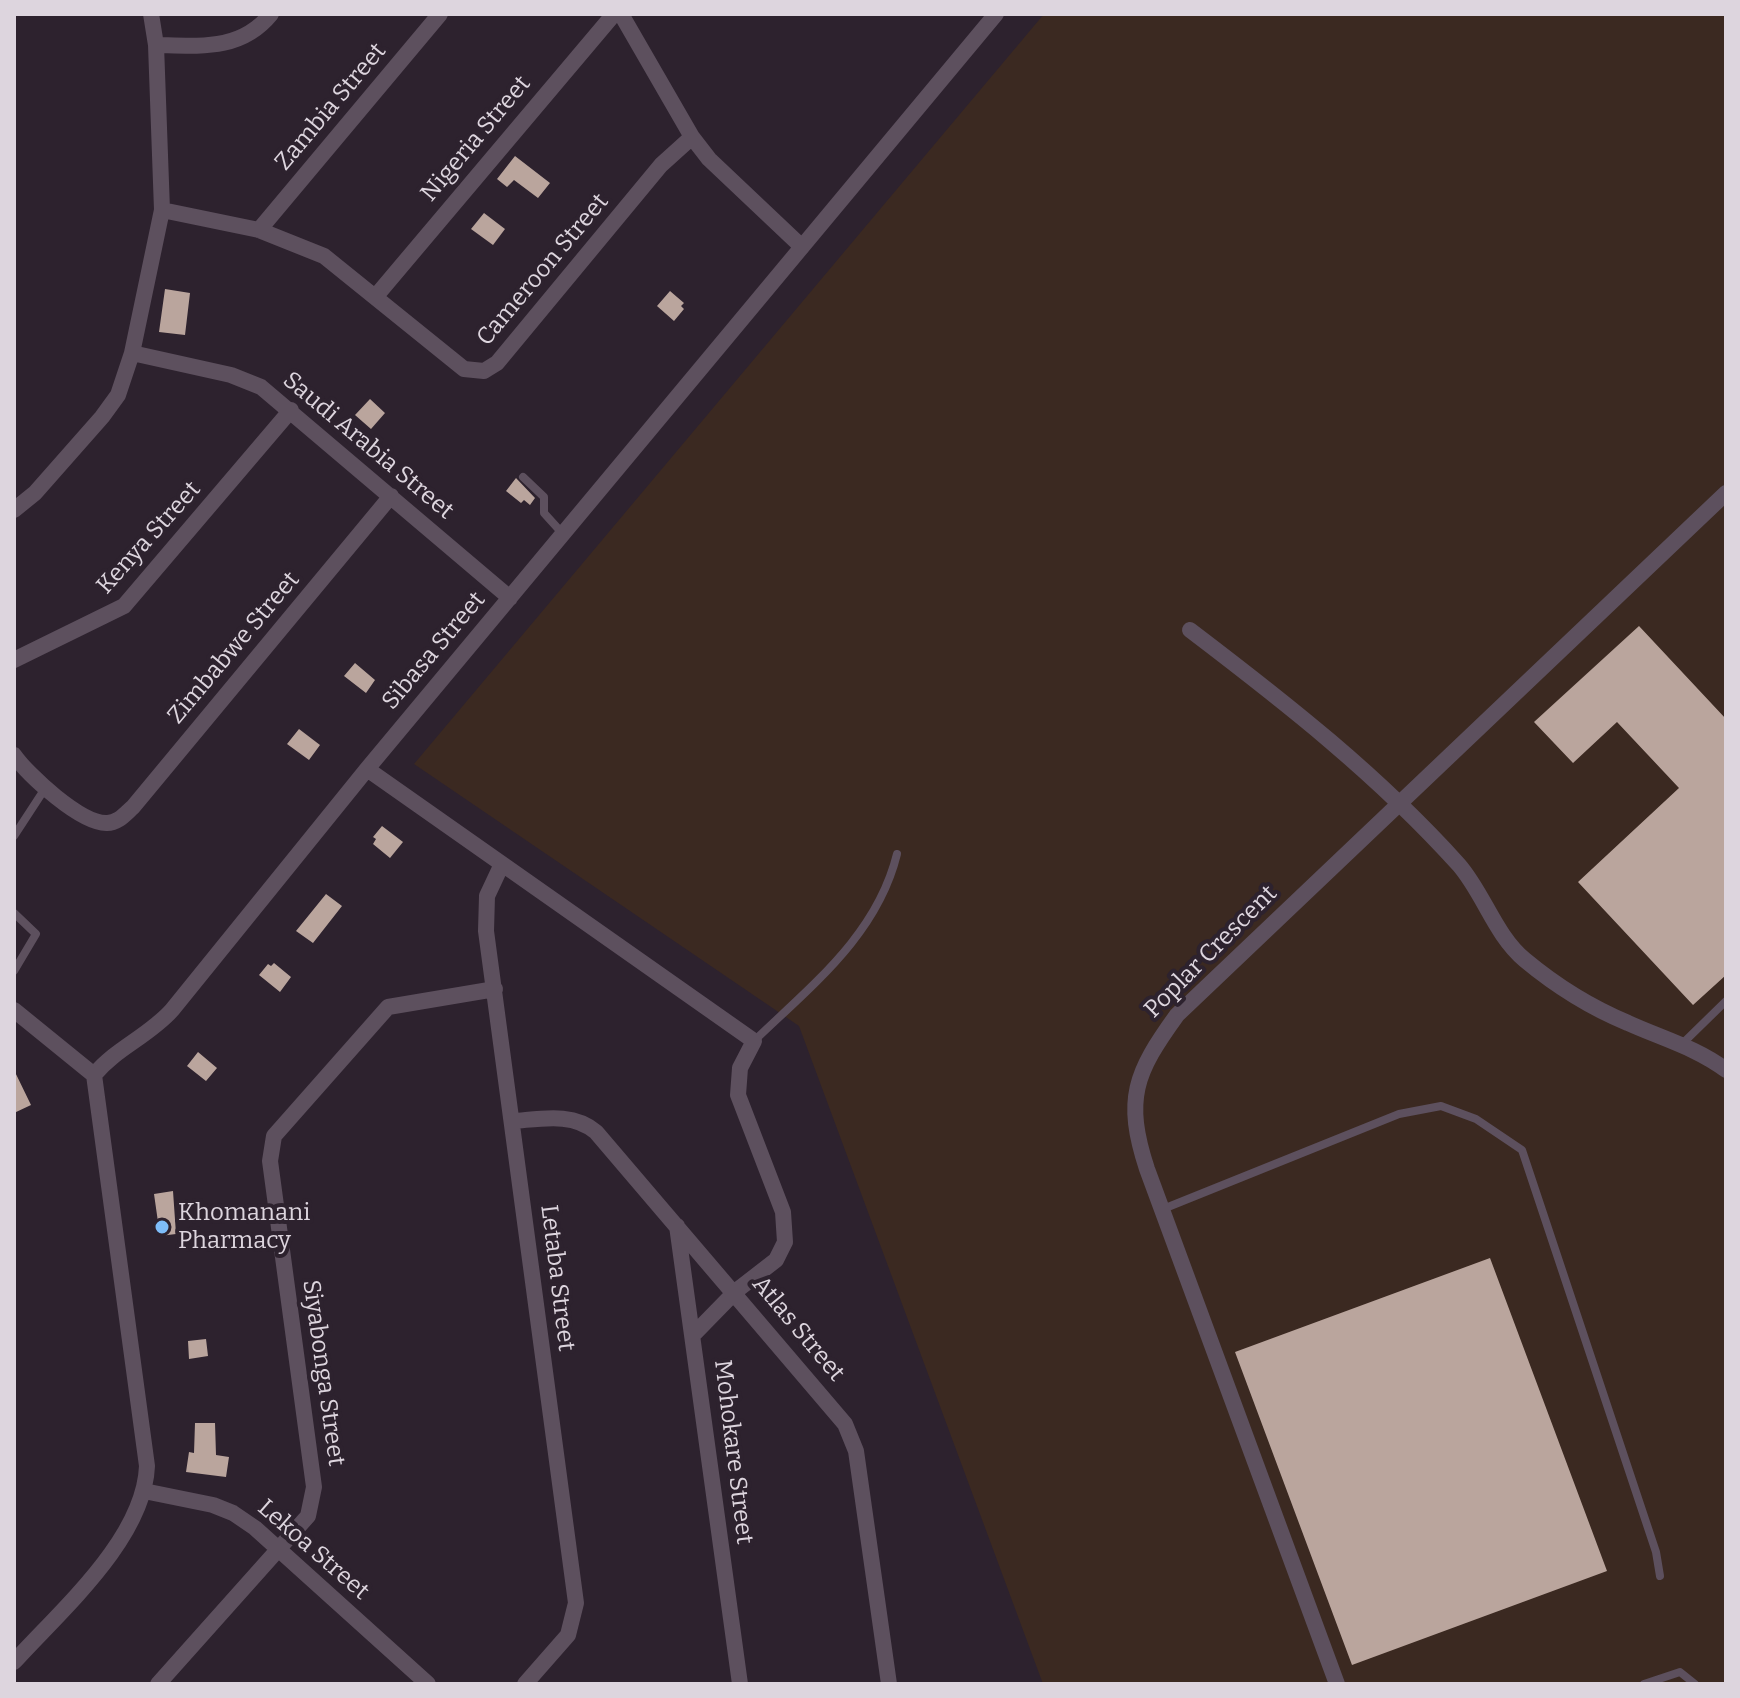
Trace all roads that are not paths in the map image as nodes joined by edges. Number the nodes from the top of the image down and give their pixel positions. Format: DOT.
graph roads {
  1 [pos="151,14"];
  2 [pos="271,14"];
  3 [pos="440,14"];
  4 [pos="614,14"];
  5 [pos="621,14"];
  6 [pos="996,14"];
  7 [pos="156,45"];
  8 [pos="692,137"];
  9 [pos="162,210"];
  10 [pos="259,230"];
  11 [pos="802,247"];
  12 [pos="376,296"];
  13 [pos="132,353"];
  14 [pos="291,410"];
  15 [pos="523,477"];
  16 [pos="1726,493"];
  17 [pos="391,496"];
  18 [pos="14,510"];
  19 [pos="563,534"];
  20 [pos="510,598"];
  21 [pos="1190,630"];
  22 [pos="14,660"];
  23 [pos="14,755"];
  24 [pos="367,769"];
  25 [pos="46,787"];
  26 [pos="1399,802"];
  27 [pos="14,836"];
  28 [pos="897,854"];
  29 [pos="502,864"];
  30 [pos="14,913"];
  31 [pos="14,971"];
  32 [pos="495,989"];
  33 [pos="1724,1005"];
  34 [pos="14,1010"];
  35 [pos="754,1041"];
  36 [pos="1681,1045"];
  37 [pos="1726,1070"];
  38 [pos="94,1075"];
  39 [pos="513,1121"];
  40 [pos="1162,1210"];
  41 [pos="677,1226"];
  42 [pos="736,1291"];
  43 [pos="694,1334"];
  44 [pos="144,1491"];
  45 [pos="278,1549"];
  46 [pos="1660,1576"];
  47 [pos="14,1662"];
  48 [pos="158,1684"];
  49 [pos="428,1684"];
  50 [pos="525,1684"];
  51 [pos="740,1684"];
  52 [pos="889,1684"];
  53 [pos="1337,1684"];
  54 [pos="1644,1684"];
  55 [pos="1695,1684"];
  1 -- 7 [label="street"];
  2 -- 7 [label="street"];
  3 -- 10 [label="street, Zambia Street"];
  4 -- 12 [label="street, Nigeria Street"];
  5 -- 8 [label="street"];
  6 -- 11 [label="street, Sibasa Street"];
  7 -- 9 [label="street"];
  8 -- 11 [label="street"];
  8 -- 12 [label="street, Cameroon Street"];
  9 -- 10 [label="street, Cameroon Street"];
  9 -- 13 [label="street"];
  10 -- 12 [label="street, Cameroon Street"];
  11 -- 19 [label="street, Sibasa Street"];
  13 -- 14 [label="street, Saudi Arabia Street"];
  13 -- 18 [label="street"];
  14 -- 17 [label="street, Saudi Arabia Street"];
  14 -- 22 [label="street, Kenya Street"];
  15 -- 19 [label="lane"];
  16 -- 26 [label="street, Poplar Crescent"];
  17 -- 20 [label="street, Saudi Arabia Street"];
  17 -- 25 [label="street, Zimbabwe Street"];
  19 -- 20 [label="street, Sibasa Street"];
  20 -- 24 [label="street, Sibasa Street"];
  21 -- 26 [label="street"];
  23 -- 25 [label="street"];
  24 -- 29 [label="street"];
  24 -- 38 [label="street, Sibasa Street"];
  25 -- 27 [label="lane"];
  26 -- 36 [label="street"];
  26 -- 40 [label="street, Poplar Crescent"];
  28 -- 35 [label="lane"];
  29 -- 32 [label="street, Letaba Street"];
  29 -- 35 [label="street"];
  30 -- 31 [label="lane"];
  32 -- 39 [label="street, Letaba Street"];
  32 -- 45 [label="street, Siyabonga Street"];
  33 -- 36 [label="lane"];
  34 -- 38 [label="street"];
  35 -- 42 [label="street"];
  36 -- 37 [label="street"];
  38 -- 44 [label="street"];
  39 -- 41 [label="street, Atlas Street"];
  39 -- 50 [label="street, Letaba Street"];
  40 -- 46 [label="lane"];
  40 -- 53 [label="street, Poplar Crescent"];
  41 -- 42 [label="street, Atlas Street"];
  41 -- 43 [label="street, Mohokare Street"];
  42 -- 43 [label="street"];
  42 -- 52 [label="street, Atlas Street"];
  43 -- 51 [label="street, Mohokare Street"];
  44 -- 45 [label="street, Lekoa Street"];
  44 -- 47 [label="street"];
  45 -- 48 [label="street, Siyabonga Street"];
  45 -- 49 [label="street, Lekoa Street"];
  54 -- 55 [label="lane"];
}
